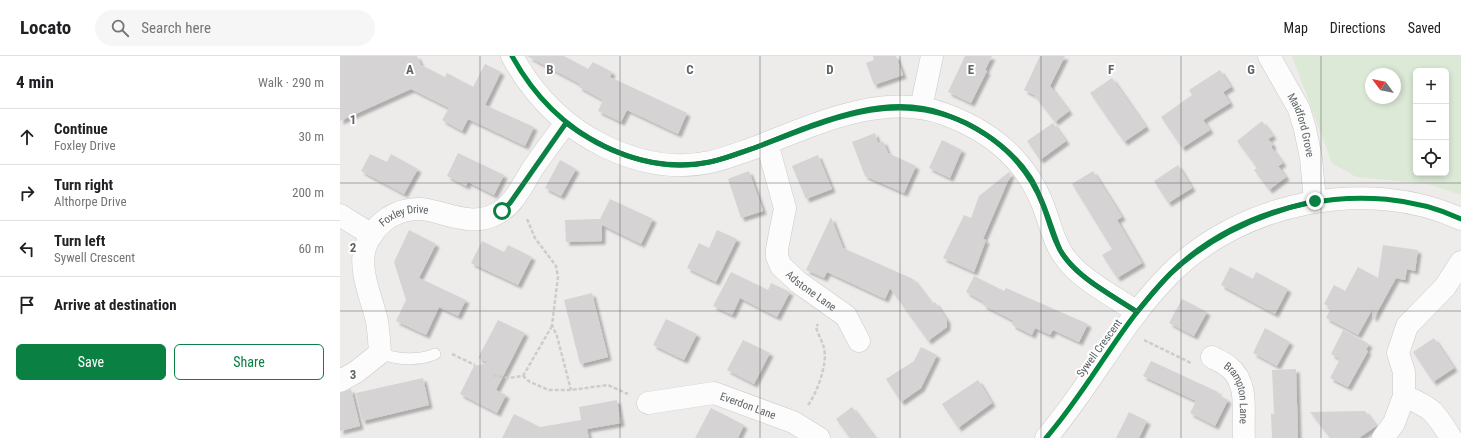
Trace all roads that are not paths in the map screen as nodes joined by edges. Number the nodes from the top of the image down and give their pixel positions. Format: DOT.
graph roads {
  1 [pos="512,56"];
  2 [pos="932,56"];
  3 [pos="1269,56"];
  4 [pos="921,108"];
  5 [pos="566,123"];
  6 [pos="767,143"];
  7 [pos="1315,201"];
  8 [pos="340,215"];
  9 [pos="1461,219"];
  10 [pos="372,235"];
  11 [pos="1461,262"];
  12 [pos="1131,321"];
  13 [pos="859,341"];
  14 [pos="380,353"];
  15 [pos="435,354"];
  16 [pos="1212,357"];
  17 [pos="340,381"];
  18 [pos="1404,396"];
  19 [pos="648,403"];
  20 [pos="819,438"];
  21 [pos="1046,438"];
  22 [pos="1244,438"];
  23 [pos="1383,438"];
  24 [pos="1451,438"];
  1 -- 5 [label="street"];
  2 -- 4 [label="street"];
  3 -- 7 [label="street, Maidford Grove"];
  4 -- 6 [label="street"];
  4 -- 12 [label="street"];
  5 -- 6 [label="street"];
  5 -- 10 [label="street, Foxley Drive"];
  6 -- 13 [label="street, Adstone Lane"];
  7 -- 9 [label="street, Sywell Crescent"];
  7 -- 12 [label="street, Sywell Crescent"];
  8 -- 10 [label="street"];
  10 -- 14 [label="street, Foxley Drive"];
  11 -- 18 [label="street"];
  12 -- 21 [label="street, Sywell Crescent"];
  14 -- 15 [label="lane"];
  14 -- 17 [label="street"];
  16 -- 22 [label="street, Brampton Lane"];
  18 -- 23 [label="street"];
  18 -- 24 [label="street"];
  19 -- 20 [label="street, Everdon Lane"];
}
